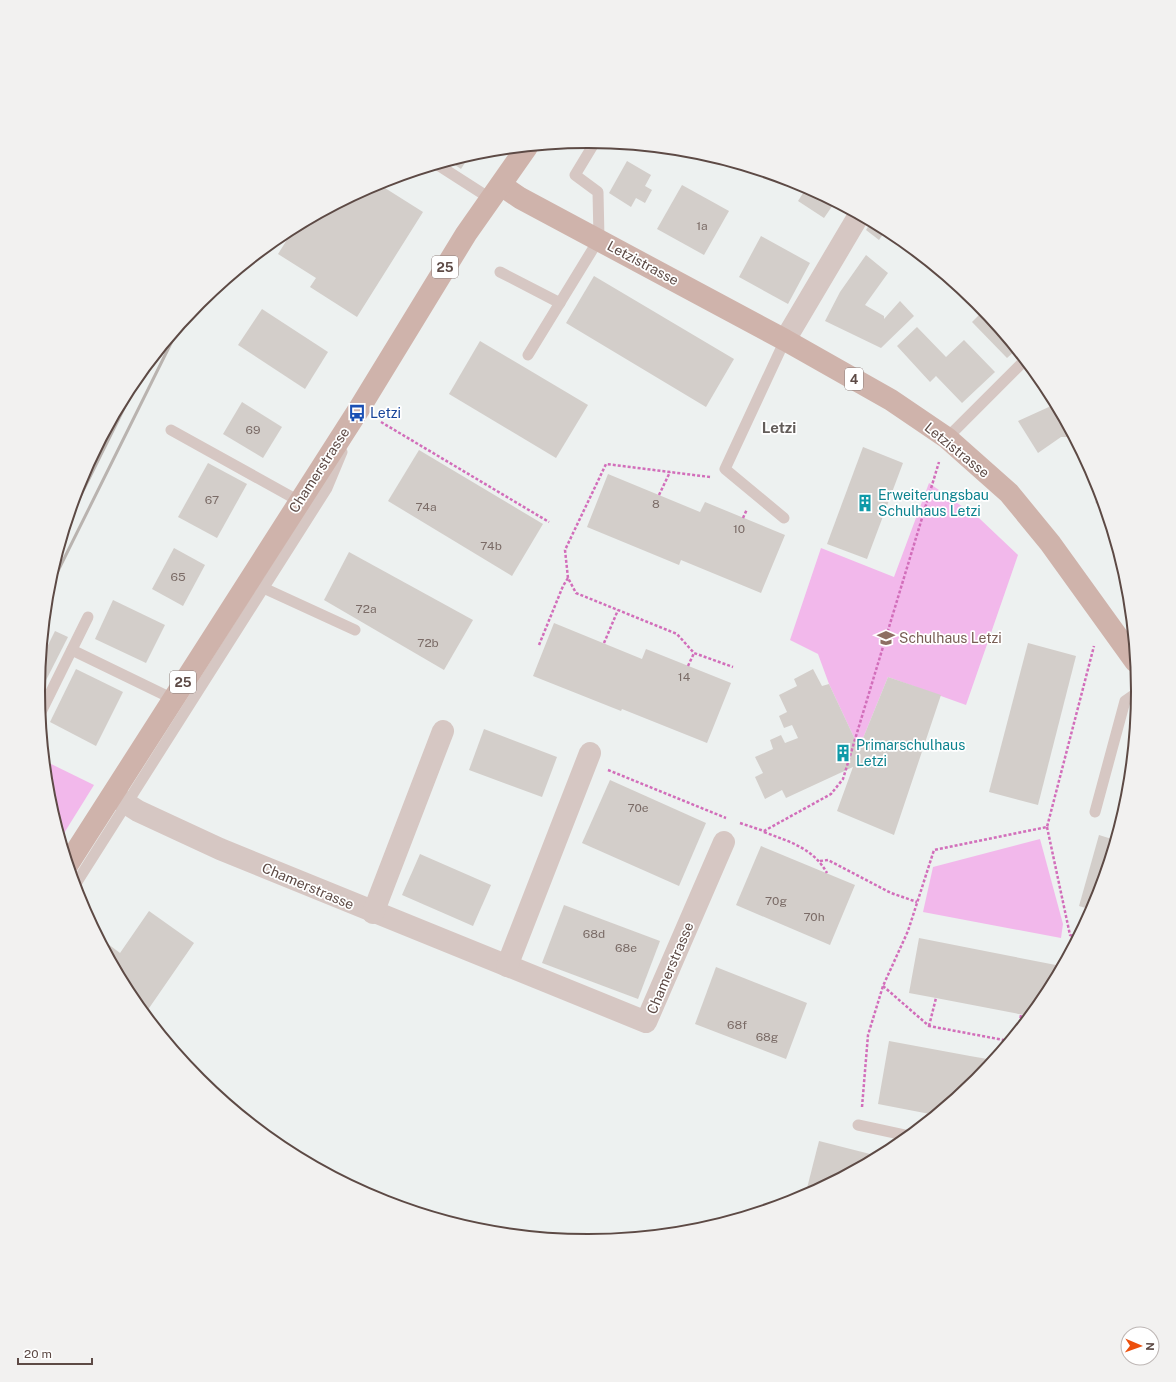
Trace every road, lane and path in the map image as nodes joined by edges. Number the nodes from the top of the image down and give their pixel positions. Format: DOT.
graph roads {
  1 [pos="591,148"];
  2 [pos="523,152"];
  3 [pos="444,168"];
  4 [pos="496,192"];
  5 [pos="857,219"];
  6 [pos="599,239"];
  7 [pos="500,272"];
  8 [pos="560,303"];
  9 [pos="785,340"];
  10 [pos="528,355"];
  11 [pos="1022,363"];
  12 [pos="359,408"];
  13 [pos="381,422"];
  14 [pos="171,430"];
  15 [pos="946,438"];
  16 [pos="726,468"];
  17 [pos="670,472"];
  18 [pos="659,495"];
  19 [pos="299,501"];
  20 [pos="784,518"];
  21 [pos="548,522"];
  22 [pos="568,578"];
  23 [pos="256,585"];
  24 [pos="618,610"];
  25 [pos="88,617"];
  26 [pos="355,630"];
  27 [pos="1096,640"];
  28 [pos="604,643"];
  29 [pos="539,645"];
  30 [pos="72,650"];
  31 [pos="694,653"];
  32 [pos="1130,654"];
  33 [pos="688,666"];
  34 [pos="733,666"];
  35 [pos="1131,697"];
  36 [pos="173,699"];
  37 [pos="45,703"];
  38 [pos="443,731"];
  39 [pos="589,757"];
  40 [pos="120,799"];
  41 [pos="1094,812"];
  42 [pos="727,818"];
  43 [pos="734,821"];
  44 [pos="1048,827"];
  45 [pos="764,831"];
  46 [pos="724,842"];
  47 [pos="72,859"];
  48 [pos="820,861"];
  49 [pos="827,874"];
  50 [pos="78,878"];
  51 [pos="917,902"];
  52 [pos="373,913"];
  53 [pos="1072,936"];
  54 [pos="508,966"];
  55 [pos="882,986"];
  56 [pos="936,998"];
  57 [pos="1021,1014"];
  58 [pos="1020,1020"];
  59 [pos="929,1026"];
  60 [pos="1004,1040"];
  61 [pos="858,1125"];
  62 [pos="901,1134"];
  1 -- 6 [label="lane"];
  2 -- 4 [label="main road, Chamerstrasse"];
  3 -- 4 [label="lane"];
  4 -- 6 [label="main road, Letzistrasse / 4"];
  4 -- 12 [label="main road, Chamerstrasse / 25"];
  5 -- 9 [label="street"];
  6 -- 8 [label="lane"];
  6 -- 9 [label="main road, Letzistrasse / 4"];
  7 -- 8 [label="lane"];
  8 -- 10 [label="lane"];
  9 -- 15 [label="main road, Letzistrasse / 4"];
  9 -- 16 [label="lane"];
  11 -- 15 [label="lane"];
  12 -- 19 [label="main road, Chamerstrasse / 25"];
  12 -- 23 [label="lane"];
  13 -- 21 [label="path"];
  14 -- 19 [label="lane"];
  15 -- 32 [label="main road, Letzistrasse / 4"];
  15 -- 45 [label="path"];
  16 -- 17 [label="path"];
  16 -- 20 [label="lane"];
  17 -- 18 [label="path"];
  17 -- 22 [label="path"];
  19 -- 23 [label="main road, Chamerstrasse / 25"];
  22 -- 24 [label="path"];
  22 -- 29 [label="path"];
  23 -- 26 [label="lane"];
  23 -- 36 [label="main road, Chamerstrasse / 25"];
  23 -- 40 [label="lane"];
  24 -- 28 [label="path"];
  24 -- 31 [label="path"];
  25 -- 30 [label="lane"];
  27 -- 44 [label="path"];
  30 -- 36 [label="lane"];
  30 -- 37 [label="lane"];
  31 -- 33 [label="path"];
  31 -- 34 [label="path"];
  35 -- 41 [label="lane"];
  36 -- 40 [label="main road, Chamerstrasse / 25"];
  38 -- 52 [label="street"];
  39 -- 42 [label="path"];
  39 -- 54 [label="street"];
  40 -- 47 [label="main road, Chamerstrasse / 25"];
  40 -- 50 [label="lane"];
  40 -- 52 [label="street, Chamerstrasse"];
  43 -- 45 [label="path"];
  44 -- 51 [label="path"];
  44 -- 53 [label="path"];
  45 -- 48 [label="path"];
  46 -- 54 [label="street, Chamerstrasse"];
  48 -- 49 [label="path"];
  48 -- 51 [label="path"];
  51 -- 55 [label="path"];
  52 -- 54 [label="street, Chamerstrasse"];
  55 -- 59 [label="path"];
  55 -- 61 [label="path"];
  56 -- 59 [label="path"];
  57 -- 58 [label="path"];
  59 -- 60 [label="path"];
  61 -- 62 [label="lane"];
}
